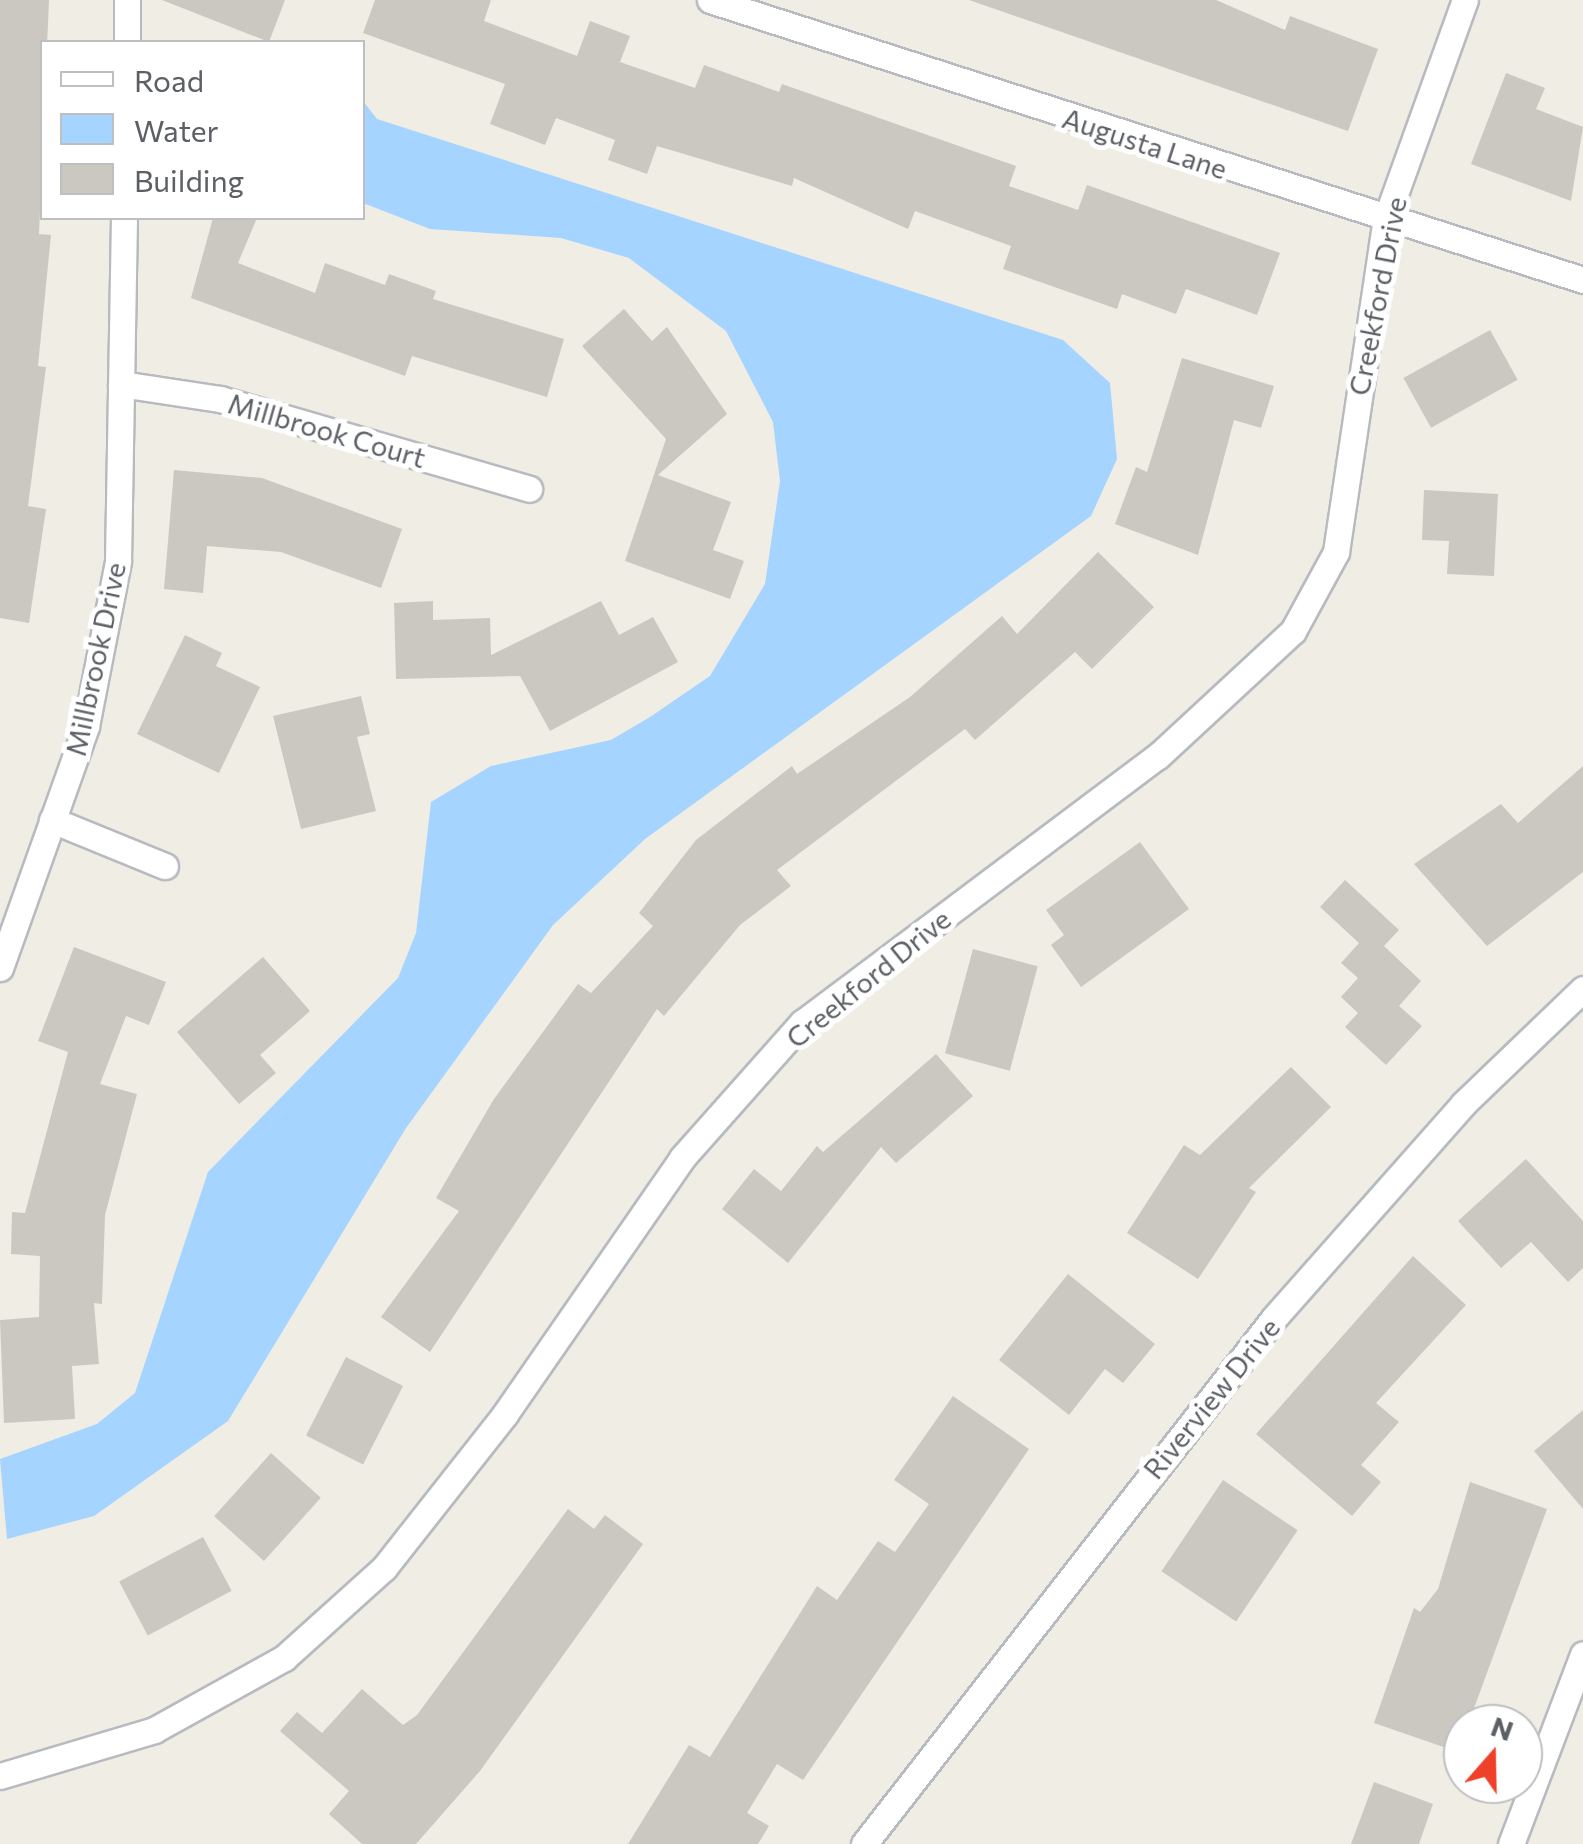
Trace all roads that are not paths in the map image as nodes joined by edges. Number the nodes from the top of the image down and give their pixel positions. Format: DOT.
graph roads {
  1 [pos="127,0"];
  2 [pos="710,0"];
  3 [pos="1466,0"];
  4 [pos="127,40"];
  5 [pos="1386,219"];
  6 [pos="124,220"];
  7 [pos="1583,280"];
  8 [pos="122,384"];
  9 [pos="529,490"];
  10 [pos="52,820"];
  11 [pos="165,866"];
  12 [pos="0,968"];
  13 [pos="1583,989"];
  14 [pos="1583,1654"];
  15 [pos="0,1776"];
  16 [pos="873,1841"];
  17 [pos="1511,1844"];
  1 -- 4 [label="street"];
  2 -- 5 [label="street, Augusta Lane"];
  3 -- 5 [label="street, Creekford Drive"];
  5 -- 7 [label="street, Augusta Lane"];
  5 -- 15 [label="street, Creekford Drive"];
  6 -- 8 [label="street, Millbrook Drive"];
  8 -- 9 [label="street, Millbrook Court"];
  8 -- 10 [label="street, Millbrook Drive"];
  10 -- 11 [label="street"];
  10 -- 12 [label="street, Millbrook Drive"];
  13 -- 16 [label="street, Riverview Drive"];
  14 -- 17 [label="street"];
}
